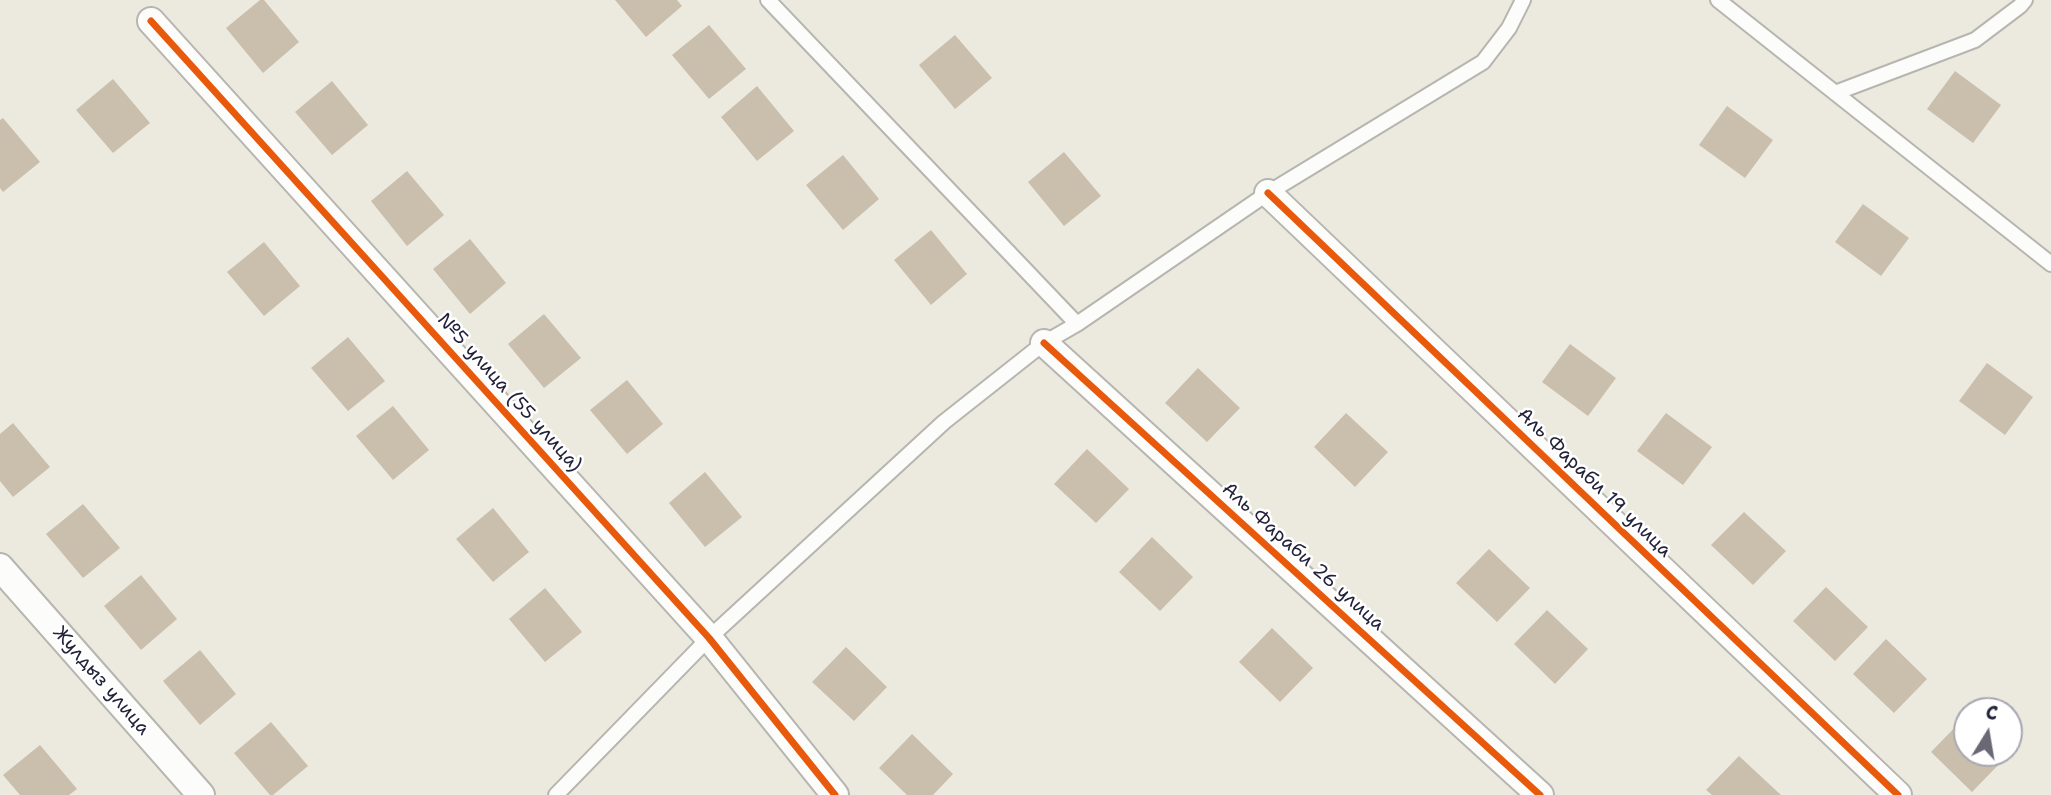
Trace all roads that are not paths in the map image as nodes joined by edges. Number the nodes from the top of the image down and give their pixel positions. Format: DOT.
graph roads {
  1 [pos="768,0"];
  2 [pos="1523,0"];
  3 [pos="1718,0"];
  4 [pos="2025,0"];
  5 [pos="151,20"];
  6 [pos="1835,93"];
  7 [pos="1268,193"];
  8 [pos="2051,264"];
  9 [pos="1077,324"];
  10 [pos="1044,342"];
  11 [pos="0,567"];
  12 [pos="709,638"];
  13 [pos="201,795"];
  14 [pos="556,795"];
  15 [pos="835,795"];
  16 [pos="1539,795"];
  17 [pos="1898,795"];
  1 -- 9 [label="lane"];
  2 -- 7 [label="lane"];
  3 -- 6 [label="lane"];
  4 -- 6 [label="lane"];
  5 -- 12 [label="street, №5 улица (55 улица)"];
  6 -- 8 [label="lane"];
  7 -- 9 [label="lane"];
  7 -- 17 [label="street, Аль Фараби 19 улица"];
  9 -- 10 [label="lane"];
  10 -- 12 [label="lane"];
  10 -- 16 [label="street, Аль Фараби 26 улица"];
  11 -- 13 [label="street, Жулдыз улица"];
  12 -- 14 [label="lane"];
  12 -- 15 [label="street, №5 улица (55 улица)"];
}
